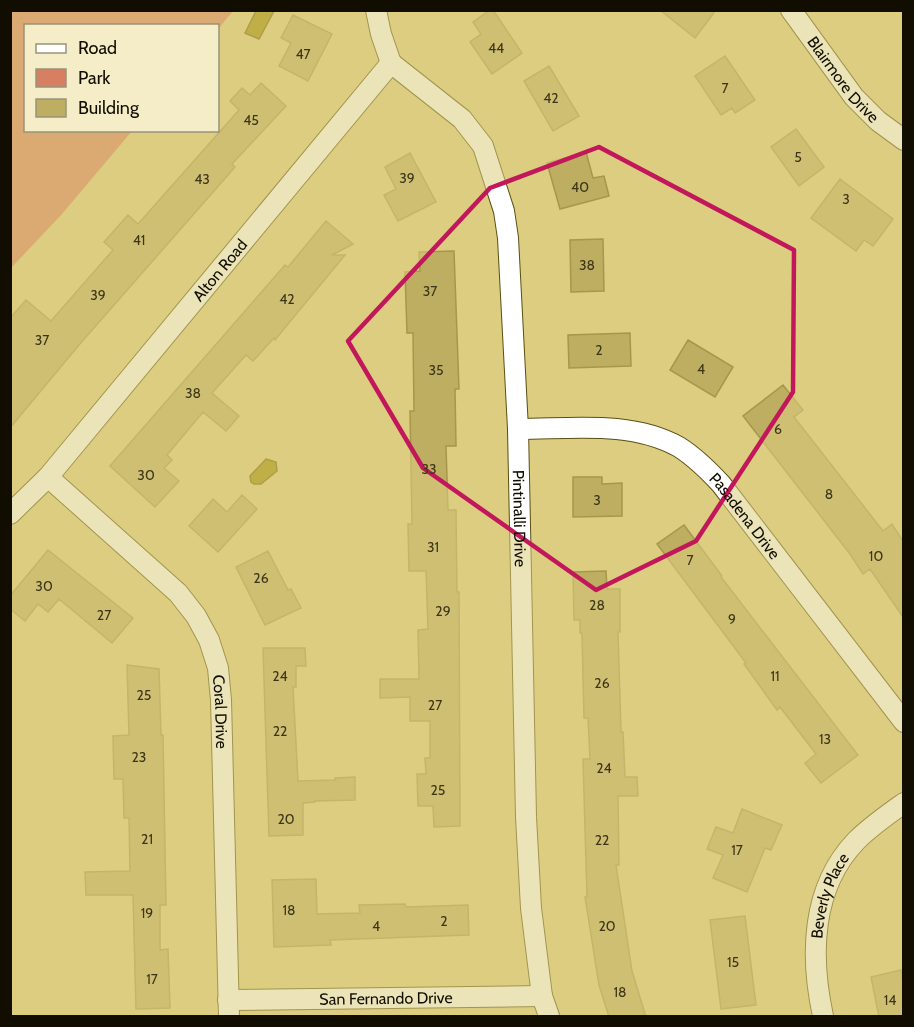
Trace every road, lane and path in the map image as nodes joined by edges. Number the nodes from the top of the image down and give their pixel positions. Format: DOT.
graph roads {
  1 [pos="376,10"];
  2 [pos="791,10"];
  3 [pos="391,63"];
  4 [pos="903,140"];
  5 [pos="518,429"];
  6 [pos="48,477"];
  7 [pos="10,514"];
  8 [pos="903,722"];
  9 [pos="903,803"];
  10 [pos="542,996"];
  11 [pos="228,1008"];
  12 [pos="549,1017"];
  13 [pos="823,1017"];
  1 -- 3 [label="street"];
  2 -- 4 [label="street, Blairmore Drive"];
  3 -- 5 [label="street, Pintinalli Drive"];
  3 -- 6 [label="street, Alton Road"];
  5 -- 8 [label="street, Pasadena Drive"];
  5 -- 10 [label="street, Pintinalli Drive"];
  6 -- 7 [label="street, Alton Road"];
  6 -- 11 [label="street, Coral Drive"];
  9 -- 13 [label="street, Beverly Place"];
  10 -- 11 [label="street, San Fernando Drive"];
  10 -- 12 [label="street, Pintinalli Drive"];
}
